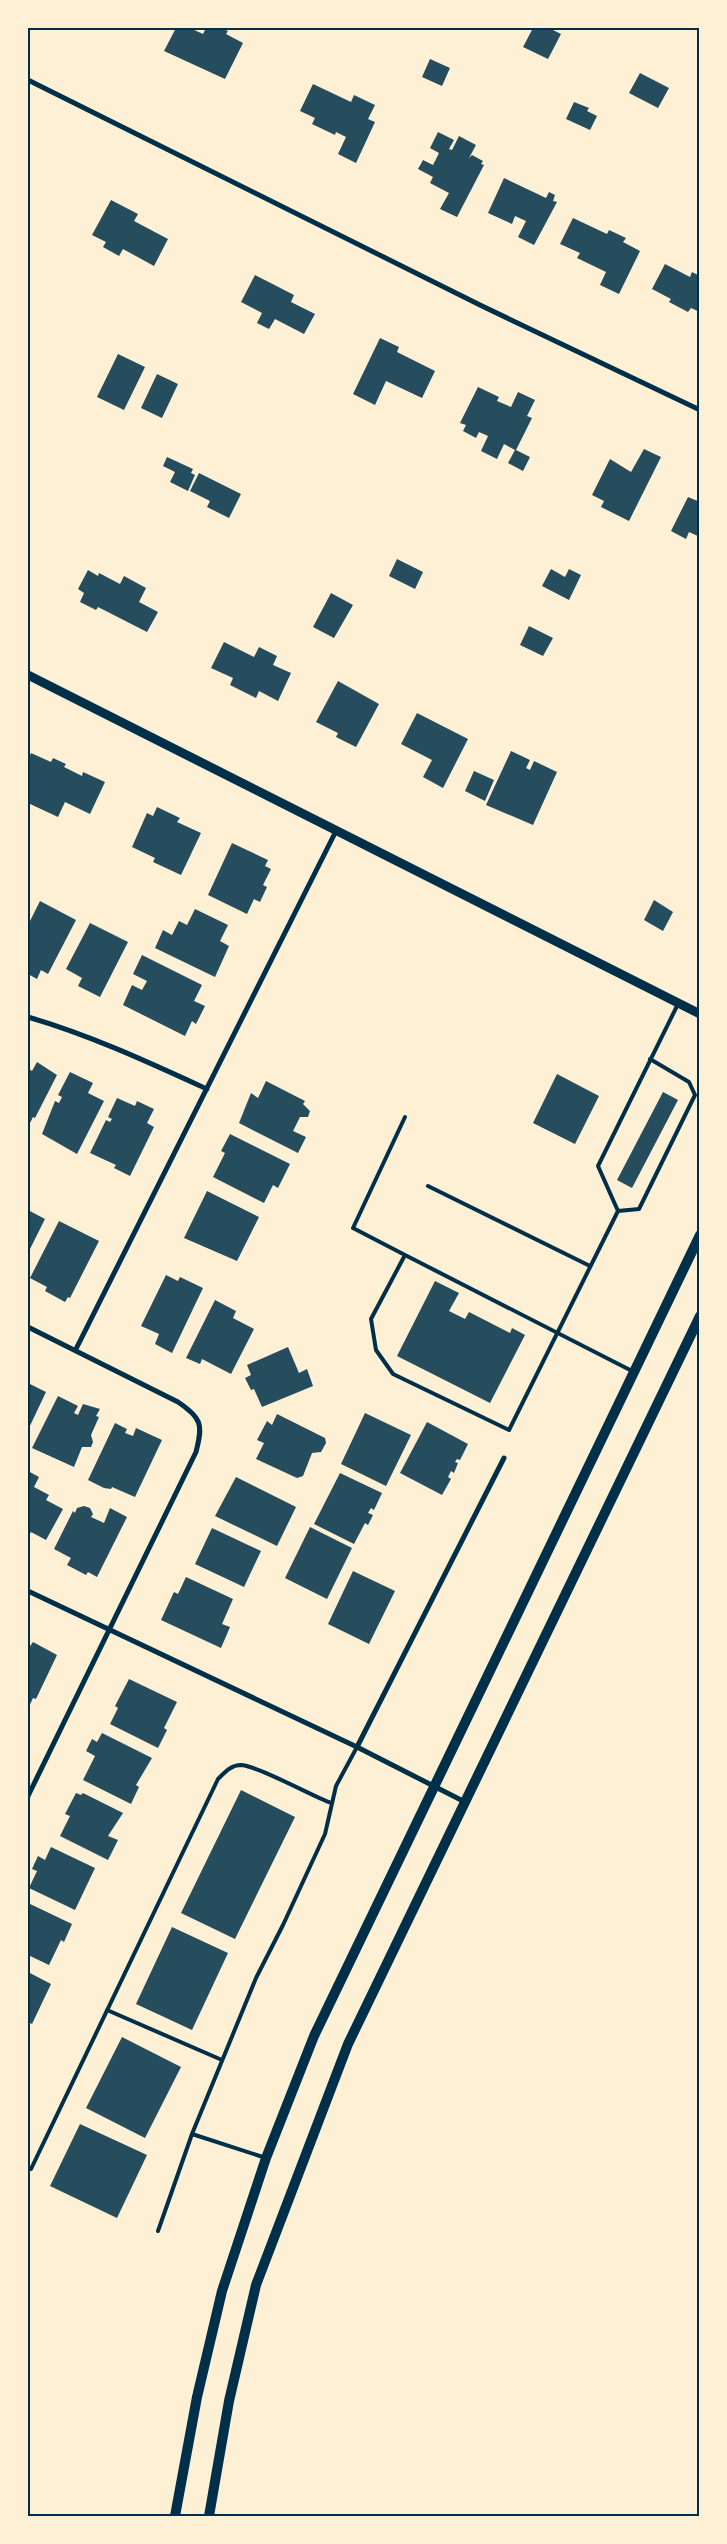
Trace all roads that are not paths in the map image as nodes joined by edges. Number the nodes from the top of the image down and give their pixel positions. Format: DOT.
graph roads {
  1 [pos="28,80"];
  2 [pos="700,410"];
  3 [pos="28,675"];
  4 [pos="336,831"];
  5 [pos="678,1003"];
  6 [pos="700,1014"];
  7 [pos="28,1017"];
  8 [pos="650,1059"];
  9 [pos="207,1089"];
  10 [pos="404,1117"];
  11 [pos="428,1186"];
  12 [pos="618,1211"];
  13 [pos="700,1234"];
  14 [pos="405,1255"];
  15 [pos="590,1266"];
  16 [pos="700,1316"];
  17 [pos="28,1327"];
  18 [pos="557,1332"];
  19 [pos="76,1350"];
  20 [pos="634,1372"];
  21 [pos="504,1458"];
  22 [pos="28,1591"];
  23 [pos="108,1629"];
  24 [pos="357,1747"];
  25 [pos="434,1786"];
  26 [pos="28,1796"];
  27 [pos="465,1802"];
  28 [pos="331,1803"];
  29 [pos="107,2010"];
  30 [pos="222,2060"];
  31 [pos="192,2134"];
  32 [pos="266,2158"];
  33 [pos="31,2169"];
  34 [pos="158,2231"];
  35 [pos="175,2516"];
  36 [pos="208,2516"];
  1 -- 2 [label="street"];
  3 -- 4 [label="street"];
  4 -- 5 [label="street"];
  4 -- 9 [label="street"];
  5 -- 6 [label="street"];
  5 -- 8 [label="lane"];
  7 -- 9 [label="street"];
  8 -- 12 [label="lane"];
  8 -- 12 [label="lane"];
  9 -- 19 [label="street"];
  10 -- 14 [label="lane"];
  11 -- 15 [label="lane"];
  12 -- 15 [label="lane"];
  13 -- 20 [label="main road"];
  14 -- 18 [label="lane"];
  14 -- 18 [label="lane"];
  15 -- 18 [label="lane"];
  16 -- 27 [label="main road"];
  17 -- 19 [label="street"];
  18 -- 20 [label="lane"];
  19 -- 23 [label="street"];
  20 -- 25 [label="main road"];
  21 -- 24 [label="street"];
  22 -- 23 [label="street"];
  23 -- 24 [label="street"];
  23 -- 26 [label="street"];
  24 -- 25 [label="street"];
  24 -- 28 [label="lane"];
  25 -- 27 [label="street"];
  25 -- 32 [label="main road"];
  27 -- 36 [label="main road"];
  28 -- 29 [label="lane"];
  28 -- 30 [label="lane"];
  29 -- 30 [label="lane"];
  29 -- 33 [label="lane"];
  30 -- 31 [label="lane"];
  31 -- 32 [label="lane"];
  31 -- 34 [label="lane"];
  32 -- 35 [label="main road"];
}
